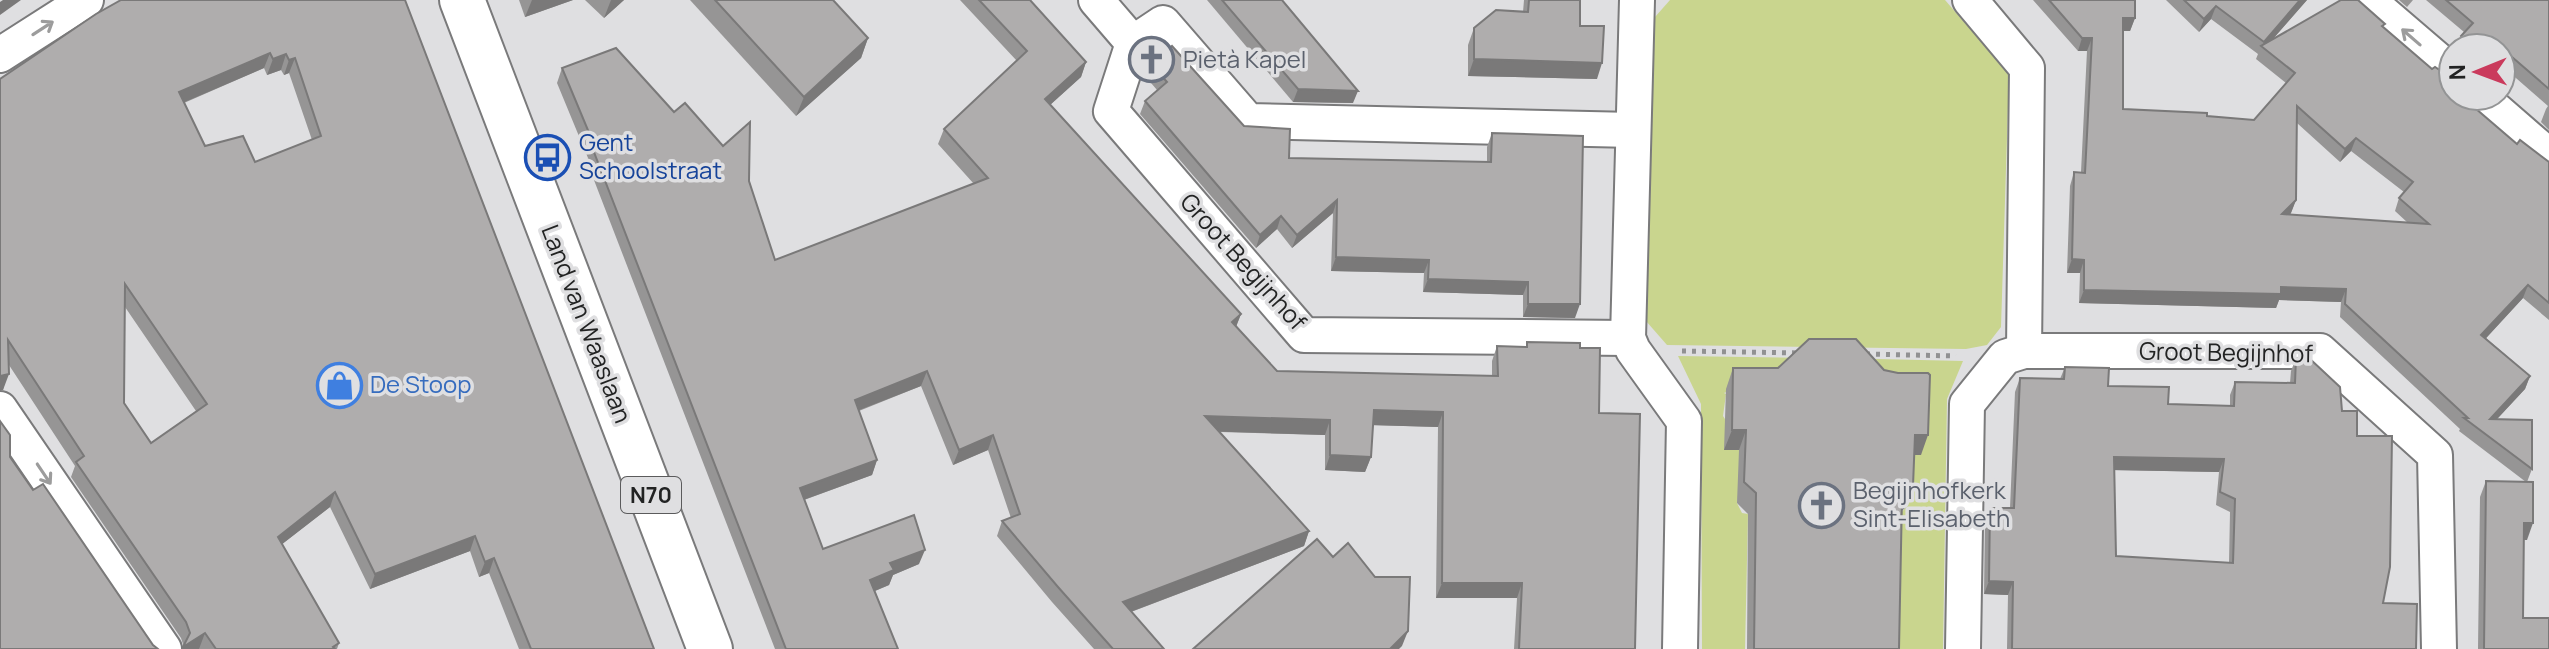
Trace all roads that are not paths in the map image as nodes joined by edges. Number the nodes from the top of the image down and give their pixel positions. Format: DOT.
graph roads {
  1 [pos="86,0"];
  2 [pos="462,0"];
  3 [pos="1637,0"];
  4 [pos="1970,0"];
  5 [pos="2368,0"];
  6 [pos="1098,1"];
  7 [pos="1133,43"];
  8 [pos="0,55"];
  9 [pos="2437,59"];
  10 [pos="2498,112"];
  11 [pos="1633,130"];
  12 [pos="2549,156"];
  13 [pos="1630,344"];
  14 [pos="2015,354"];
  15 [pos="0,409"];
  16 [pos="164,649"];
  17 [pos="710,649"];
  18 [pos="1680,649"];
  19 [pos="1963,649"];
  20 [pos="2439,649"];
  8 -- 1 [label="street, one-way"];
  2 -- 17 [label="main road, Land van Waaslaan / N70"];
  3 -- 11 [label="street"];
  4 -- 14 [label="street"];
  9 -- 5 [label="street, one-way"];
  6 -- 7 [label="street"];
  7 -- 11 [label="street"];
  7 -- 13 [label="street, Groot Begijnhof"];
  10 -- 12 [label="street"];
  11 -- 13 [label="street"];
  13 -- 18 [label="street"];
  14 -- 19 [label="street"];
  14 -- 20 [label="street, Groot Begijnhof"];
  15 -- 16 [label="street, one-way"];
}
